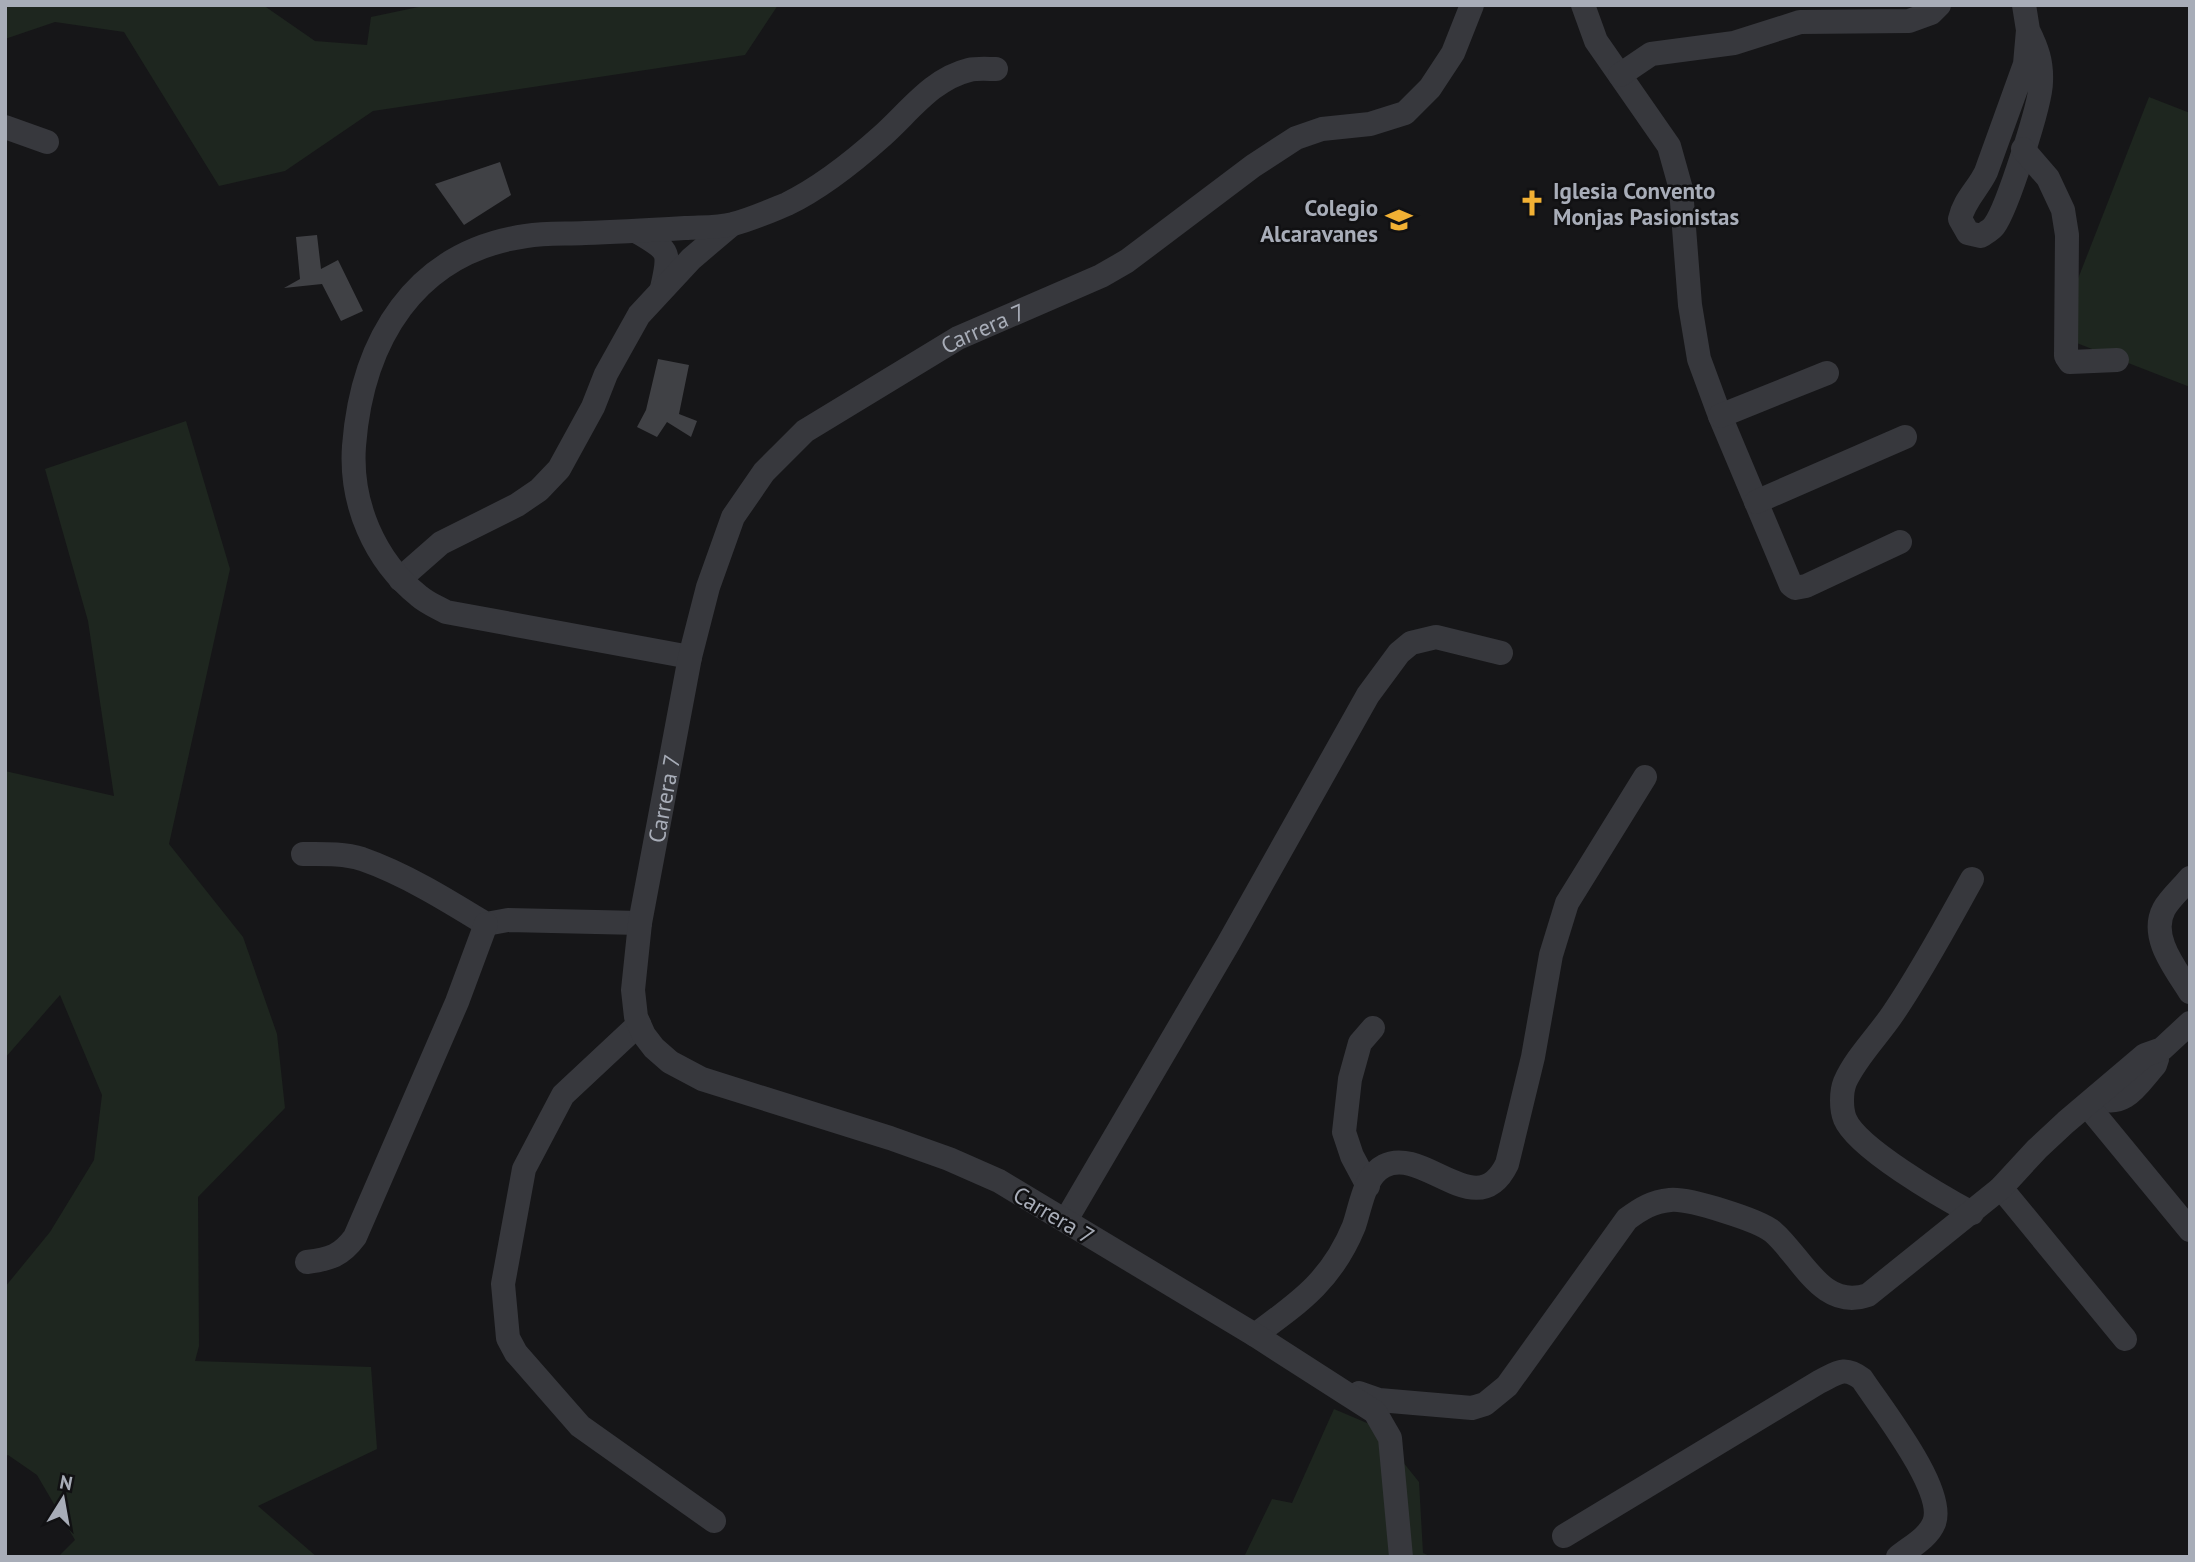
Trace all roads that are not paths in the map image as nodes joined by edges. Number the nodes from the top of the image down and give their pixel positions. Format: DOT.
graph roads {
  1 [pos="1472,5"];
  2 [pos="1583,5"];
  3 [pos="1939,5"];
  4 [pos="2024,5"];
  5 [pos="2028,30"];
  6 [pos="996,69"];
  7 [pos="1620,75"];
  8 [pos="5,127"];
  9 [pos="47,142"];
  10 [pos="2023,149"];
  11 [pos="731,225"];
  12 [pos="636,231"];
  13 [pos="662,288"];
  14 [pos="2117,360"];
  15 [pos="1827,373"];
  16 [pos="1720,416"];
  17 [pos="1905,438"];
  18 [pos="1756,502"];
  19 [pos="1900,542"];
  20 [pos="400,579"];
  21 [pos="1501,653"];
  22 [pos="690,657"];
  23 [pos="1645,777"];
  24 [pos="303,854"];
  25 [pos="2190,878"];
  26 [pos="1972,879"];
  27 [pos="639,923"];
  28 [pos="486,924"];
  29 [pos="2190,992"];
  30 [pos="2190,1023"];
  31 [pos="639,1024"];
  32 [pos="1373,1028"];
  33 [pos="2092,1101"];
  34 [pos="1368,1186"];
  35 [pos="2001,1188"];
  36 [pos="1972,1213"];
  37 [pos="1066,1220"];
  38 [pos="2190,1230"];
  39 [pos="307,1262"];
  40 [pos="1255,1335"];
  41 [pos="2125,1339"];
  42 [pos="1336,1384"];
  43 [pos="714,1521"];
  44 [pos="1564,1536"];
  45 [pos="1401,1557"];
  46 [pos="1898,1557"];
  1 -- 22 [label="street, Carrera 7"];
  2 -- 7 [label="street"];
  3 -- 7 [label="street"];
  4 -- 5 [label="street"];
  5 -- 10 [label="street"];
  5 -- 10 [label="street"];
  6 -- 11 [label="street"];
  7 -- 16 [label="street"];
  8 -- 9 [label="street"];
  10 -- 14 [label="street"];
  11 -- 12 [label="street"];
  11 -- 13 [label="street"];
  12 -- 13 [label="street"];
  12 -- 20 [label="street"];
  13 -- 20 [label="street"];
  15 -- 16 [label="street"];
  16 -- 18 [label="street"];
  17 -- 18 [label="street"];
  18 -- 19 [label="street"];
  20 -- 22 [label="street"];
  21 -- 37 [label="street"];
  22 -- 27 [label="street, Carrera 7"];
  23 -- 34 [label="street"];
  24 -- 28 [label="street"];
  25 -- 29 [label="street"];
  26 -- 36 [label="street"];
  27 -- 28 [label="street"];
  27 -- 31 [label="street, Carrera 7"];
  28 -- 39 [label="street"];
  30 -- 33 [label="street"];
  31 -- 37 [label="street, Carrera 7"];
  31 -- 43 [label="street"];
  32 -- 34 [label="street"];
  33 -- 35 [label="street"];
  33 -- 38 [label="street"];
  34 -- 40 [label="street"];
  35 -- 36 [label="street"];
  35 -- 41 [label="street"];
  36 -- 42 [label="street"];
  37 -- 40 [label="street, Carrera 7"];
  40 -- 42 [label="street, Carrera 7"];
  42 -- 45 [label="street, Carrera 7"];
  44 -- 46 [label="street"];
}
